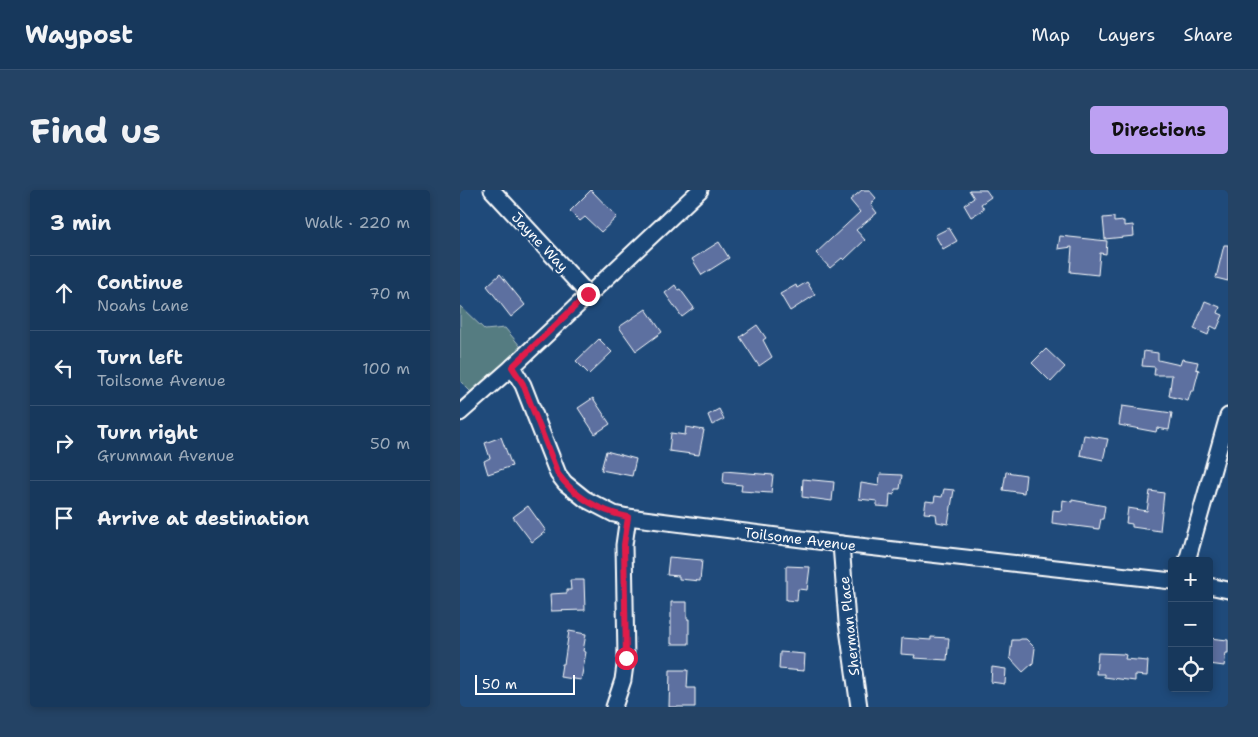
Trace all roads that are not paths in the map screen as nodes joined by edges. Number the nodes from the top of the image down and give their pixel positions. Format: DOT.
graph roads {
  1 [pos="492,190"];
  2 [pos="700,190"];
  3 [pos="588,294"];
  4 [pos="512,367"];
  5 [pos="460,414"];
  6 [pos="1228,416"];
  7 [pos="628,517"];
  8 [pos="841,544"];
  9 [pos="1187,557"];
  10 [pos="1168,581"];
  11 [pos="1213,587"];
  12 [pos="1228,590"];
  13 [pos="614,707"];
  14 [pos="859,707"];
  1 -- 3 [label="street, Jayne Way"];
  2 -- 3 [label="street"];
  3 -- 4 [label="street"];
  4 -- 5 [label="street"];
  4 -- 7 [label="street, Toilsome Avenue"];
  6 -- 9 [label="street"];
  7 -- 8 [label="street, Toilsome Avenue"];
  7 -- 13 [label="street"];
  8 -- 10 [label="street, Toilsome Avenue"];
  8 -- 14 [label="street, Sherman Place"];
  11 -- 12 [label="street"];
}
